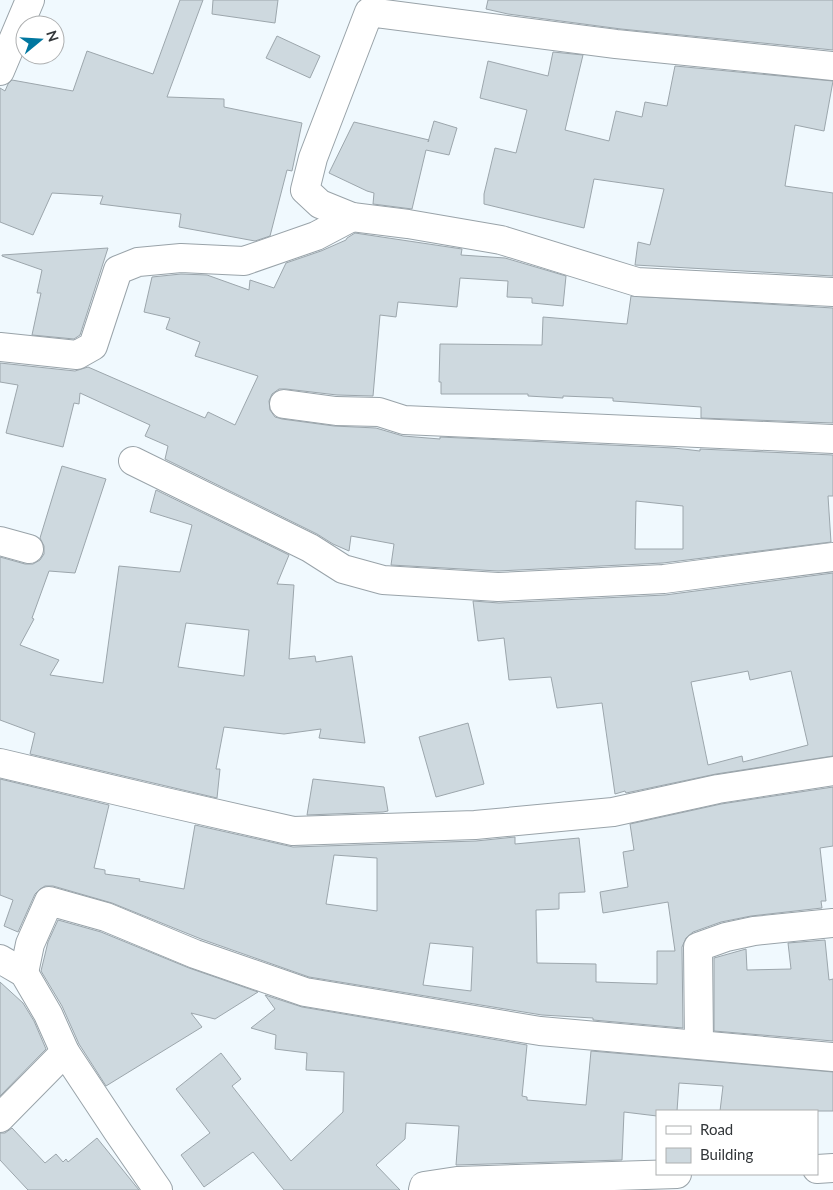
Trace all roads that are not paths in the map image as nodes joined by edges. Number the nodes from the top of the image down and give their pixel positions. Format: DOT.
graph roads {
  1 [pos="30,0"];
  2 [pos="9,24"];
  3 [pos="833,66"];
  4 [pos="0,71"];
  5 [pos="352,217"];
  6 [pos="833,292"];
  7 [pos="0,347"];
  8 [pos="284,404"];
  9 [pos="833,439"];
  10 [pos="133,461"];
  11 [pos="0,541"];
  12 [pos="29,549"];
  13 [pos="833,557"];
  14 [pos="0,762"];
  15 [pos="833,771"];
  16 [pos="833,923"];
  17 [pos="0,959"];
  18 [pos="24,973"];
  19 [pos="699,1044"];
  20 [pos="65,1052"];
  21 [pos="833,1057"];
  22 [pos="0,1118"];
  23 [pos="833,1168"];
  24 [pos="818,1169"];
  25 [pos="656,1175"];
  26 [pos="158,1190"];
  27 [pos="423,1190"];
  1 -- 2 [label="street"];
  2 -- 4 [label="street"];
  3 -- 5 [label="street"];
  5 -- 6 [label="street"];
  5 -- 7 [label="street"];
  8 -- 9 [label="street"];
  10 -- 13 [label="street"];
  11 -- 12 [label="street"];
  14 -- 15 [label="street"];
  16 -- 19 [label="street"];
  17 -- 18 [label="street"];
  18 -- 19 [label="street"];
  18 -- 20 [label="street"];
  19 -- 21 [label="street"];
  20 -- 22 [label="street"];
  20 -- 26 [label="street"];
  23 -- 24 [label="street"];
  25 -- 27 [label="street"];
}
